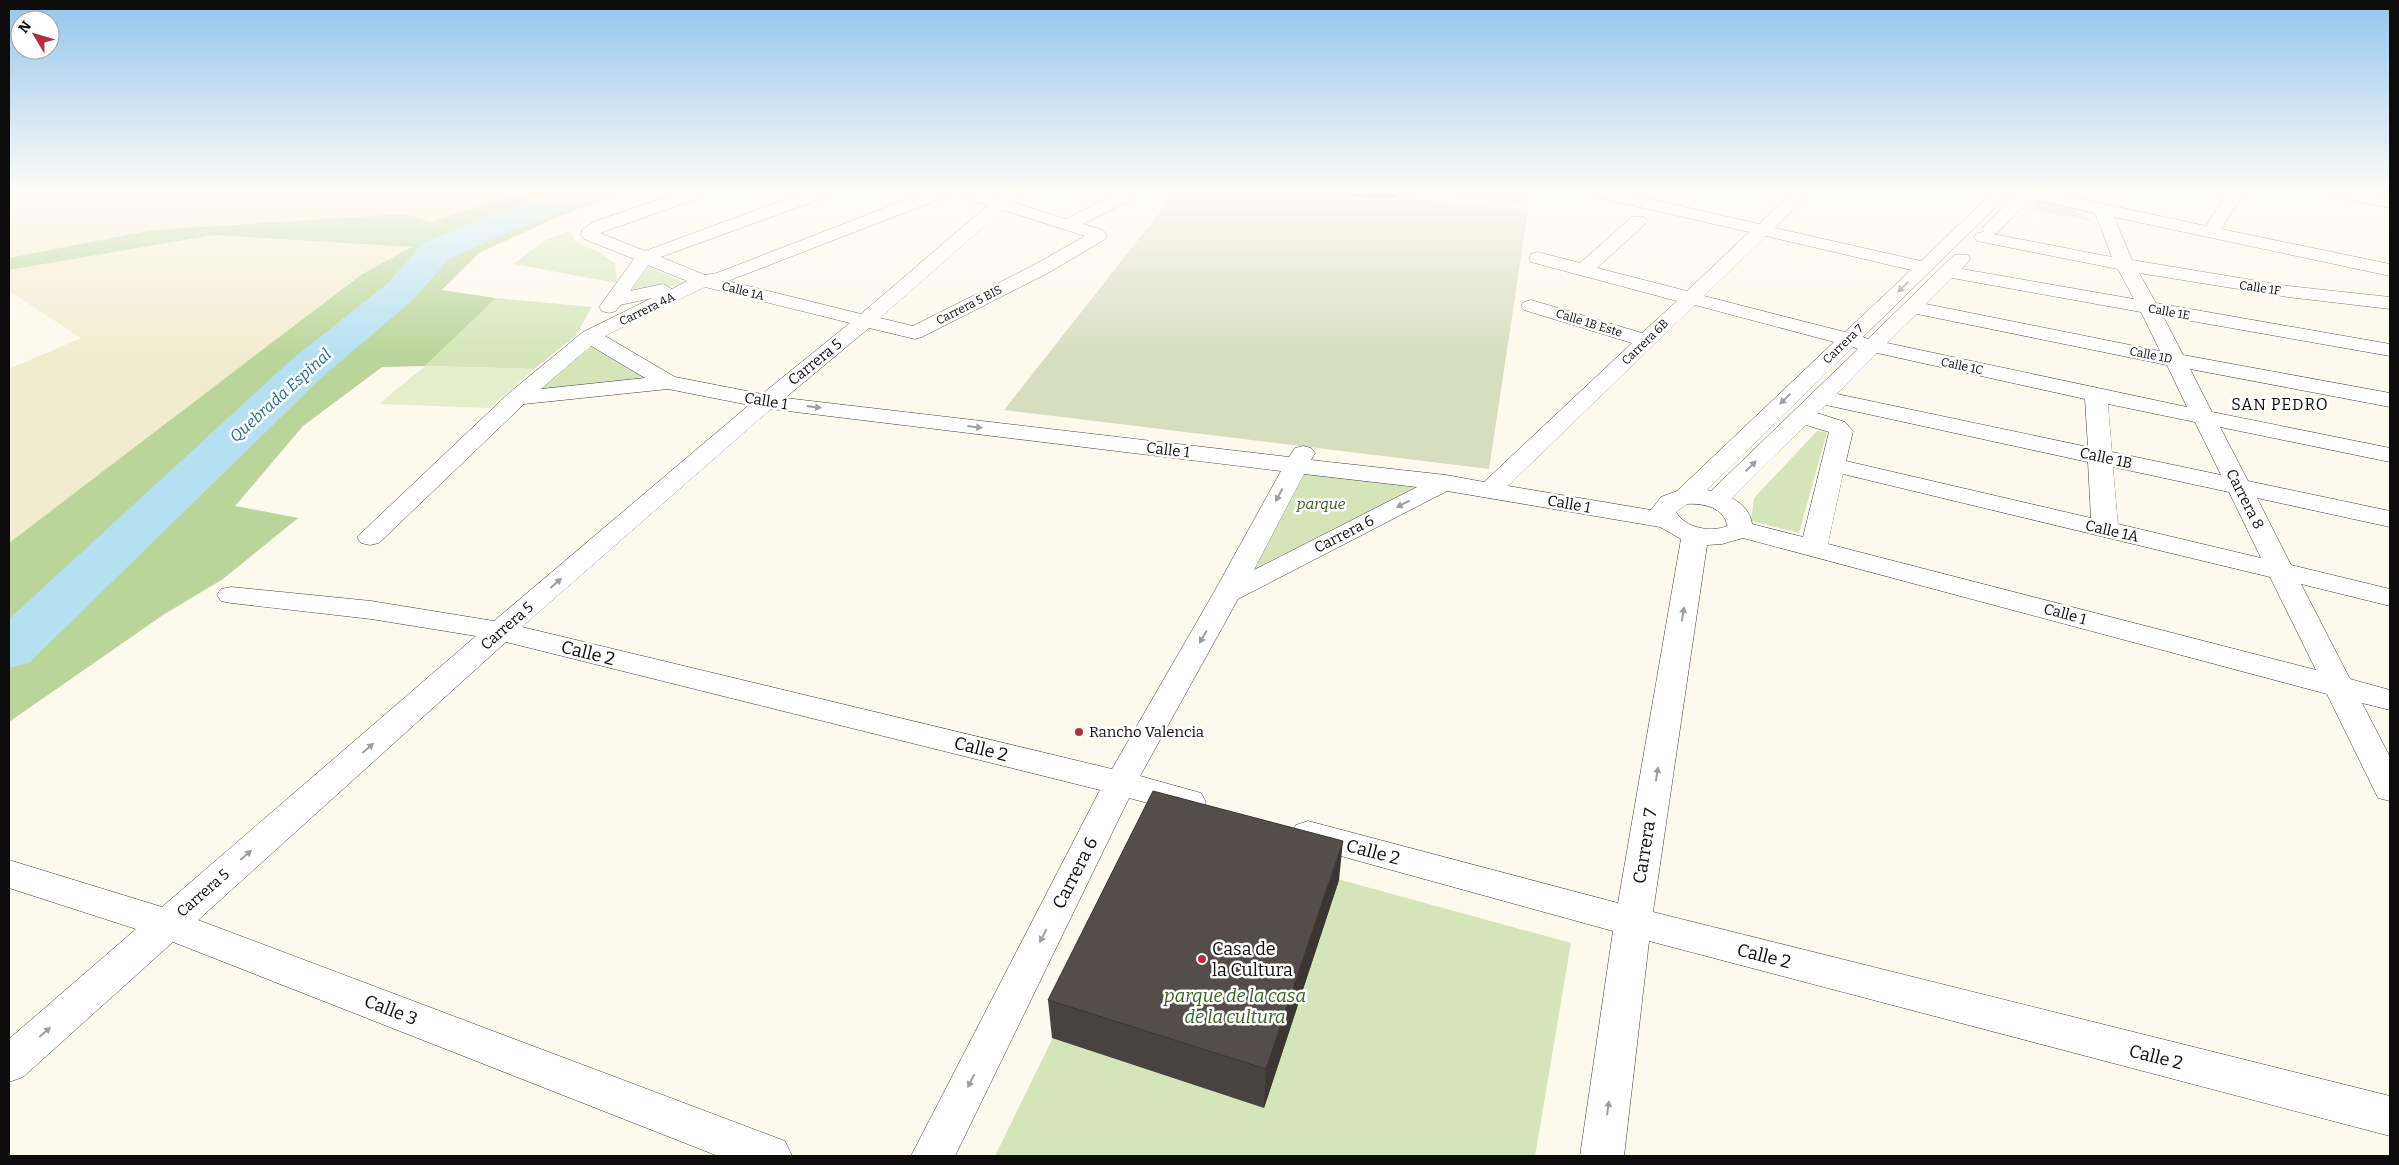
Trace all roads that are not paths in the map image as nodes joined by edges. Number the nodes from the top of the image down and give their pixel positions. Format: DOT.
graph roads {
  1 [pos="620,247"];
  2 [pos="670,247"];
  3 [pos="800,247"];
  4 [pos="949,247"];
  5 [pos="1080,247"];
  6 [pos="1609,247"];
  7 [pos="1744,247"];
  8 [pos="1838,247"];
  9 [pos="1945,247"];
  10 [pos="1973,247"];
  11 [pos="2036,247"];
  12 [pos="2118,247"];
  13 [pos="2282,247"];
  14 [pos="644,257"];
  15 [pos="1538,258"];
  16 [pos="2351,262"];
  17 [pos="2125,265"];
  18 [pos="1924,267"];
  19 [pos="1584,270"];
  20 [pos="2390,270"];
  21 [pos="1948,272"];
  22 [pos="703,282"];
  23 [pos="1692,297"];
  24 [pos="2390,299"];
  25 [pos="613,301"];
  26 [pos="2390,303"];
  27 [pos="1531,306"];
  28 [pos="1912,306"];
  29 [pos="2149,308"];
  30 [pos="865,321"];
  31 [pos="915,333"];
  32 [pos="590,336"];
  33 [pos="1848,340"];
  34 [pos="1646,341"];
  35 [pos="1872,346"];
  36 [pos="2390,350"];
  37 [pos="2176,360"];
  38 [pos="668,382"];
  39 [pos="776,394"];
  40 [pos="2096,395"];
  41 [pos="1822,397"];
  42 [pos="517,398"];
  43 [pos="2390,400"];
  44 [pos="1802,416"];
  45 [pos="2204,417"];
  46 [pos="2390,455"];
  47 [pos="2099,456"];
  48 [pos="1298,459"];
  49 [pos="1834,465"];
  50 [pos="1453,478"];
  51 [pos="1496,484"];
  52 [pos="2239,486"];
  53 [pos="1716,500"];
  54 [pos="1679,514"];
  55 [pos="2390,519"];
  56 [pos="1740,529"];
  57 [pos="2105,529"];
  58 [pos="370,537"];
  59 [pos="1814,547"];
  60 [pos="2281,571"];
  61 [pos="1227,594"];
  62 [pos="231,596"];
  63 [pos="2390,597"];
  64 [pos="500,631"];
  65 [pos="2339,686"];
  66 [pos="2390,700"];
  67 [pos="1120,783"];
  68 [pos="2390,789"];
  69 [pos="1224,811"];
  70 [pos="1272,824"];
  71 [pos="9,874"];
  72 [pos="1633,922"];
  73 [pos="168,924"];
  74 [pos="9,1064"];
  75 [pos="2390,1116"];
  76 [pos="770,1156"];
  77 [pos="933,1156"];
  78 [pos="1602,1156"];
  1 -- 14 [label="street, Calle 1A"];
  2 -- 14 [label="street"];
  3 -- 22 [label="street, Carrera 4A"];
  4 -- 30 [label="street, Carrera 5"];
  5 -- 31 [label="street, Carrera 5 BIS"];
  6 -- 19 [label="street"];
  7 -- 23 [label="street, Carrera 6B"];
  8 -- 18 [label="street"];
  9 -- 18 [label="street, Carrera 7"];
  10 -- 21 [label="street, Carrera 7"];
  11 -- 17 [label="street, Calle 1F"];
  12 -- 17 [label="street, Carrera 8"];
  13 -- 16 [label="street"];
  14 -- 22 [label="street, Calle 1A"];
  14 -- 25 [label="street"];
  15 -- 19 [label="street, Calle 1C"];
  16 -- 20 [label="street"];
  16 -- 24 [label="street"];
  17 -- 26 [label="street, Calle 1F"];
  17 -- 29 [label="street, Carrera 8"];
  18 -- 33 [label="street, Carrera 7, one-way"];
  19 -- 23 [label="street, Calle 1C"];
  21 -- 28 [label="street, Carrera 7"];
  21 -- 29 [label="street, Calle 1E"];
  22 -- 25 [label="street, Carrera 4A"];
  22 -- 30 [label="street, Calle 1A"];
  22 -- 32 [label="street, Carrera 4A"];
  23 -- 33 [label="street, Calle 1C"];
  23 -- 34 [label="street, Carrera 6B"];
  25 -- 32 [label="street"];
  27 -- 34 [label="street, Calle 1B Este"];
  28 -- 35 [label="street, Carrera 7"];
  28 -- 37 [label="street, Calle 1D"];
  29 -- 36 [label="street, Calle 1E"];
  29 -- 37 [label="street, Carrera 8"];
  30 -- 31 [label="street, Calle 1A"];
  30 -- 39 [label="street, Carrera 5"];
  32 -- 38 [label="street, Calle 1"];
  32 -- 42 [label="street"];
  33 -- 35 [label="street, Calle 1C"];
  33 -- 54 [label="street, Carrera 7, one-way"];
  34 -- 51 [label="street, Carrera 6B"];
  35 -- 40 [label="street, Calle 1C"];
  35 -- 41 [label="street, Carrera 7"];
  37 -- 43 [label="street, Calle 1D"];
  37 -- 45 [label="street, Carrera 8"];
  38 -- 39 [label="street, Calle 1"];
  38 -- 42 [label="street, Calle 1"];
  39 -- 48 [label="street, Calle 1"];
  64 -- 39 [label="street, Carrera 5, one-way"];
  40 -- 45 [label="street, Calle 1C"];
  40 -- 47 [label="street"];
  41 -- 44 [label="street, Carrera 7"];
  41 -- 47 [label="street, Calle 1B"];
  42 -- 58 [label="street"];
  44 -- 49 [label="street"];
  53 -- 44 [label="street, Carrera 7, one-way"];
  45 -- 46 [label="street, Calle 1C"];
  45 -- 52 [label="street, Carrera 8"];
  47 -- 52 [label="street, Calle 1B"];
  47 -- 57 [label="street"];
  48 -- 50 [label="street, Calle 1"];
  48 -- 61 [label="street, Carrera 6, one-way"];
  49 -- 57 [label="street, Calle 1A"];
  49 -- 59 [label="street"];
  50 -- 51 [label="street, Calle 1"];
  50 -- 61 [label="street, Carrera 6, one-way"];
  51 -- 54 [label="street, Calle 1"];
  52 -- 55 [label="street, Calle 1B"];
  52 -- 60 [label="street, Carrera 8"];
  53 -- 54 [label="street"];
  53 -- 56 [label="street"];
  54 -- 56 [label="street"];
  72 -- 54 [label="street, Carrera 7, one-way"];
  56 -- 59 [label="street, Calle 1"];
  57 -- 60 [label="street, Calle 1A"];
  59 -- 65 [label="street, Calle 1"];
  60 -- 63 [label="street, Calle 1A"];
  60 -- 65 [label="street, Carrera 8"];
  61 -- 67 [label="street, Carrera 6, one-way"];
  62 -- 64 [label="street, Calle 2"];
  64 -- 67 [label="street, Calle 2"];
  73 -- 64 [label="street, Carrera 5, one-way"];
  65 -- 66 [label="street, Calle 1"];
  65 -- 68 [label="street, Carrera 8"];
  67 -- 69 [label="street, Calle 2"];
  67 -- 77 [label="street, Carrera 6, one-way"];
  70 -- 72 [label="street, Calle 2"];
  71 -- 73 [label="street, Calle 3"];
  72 -- 75 [label="street, Calle 2"];
  78 -- 72 [label="street, Carrera 7, one-way"];
  74 -- 73 [label="street, Carrera 5, one-way"];
  73 -- 76 [label="street, Calle 3"];
}
